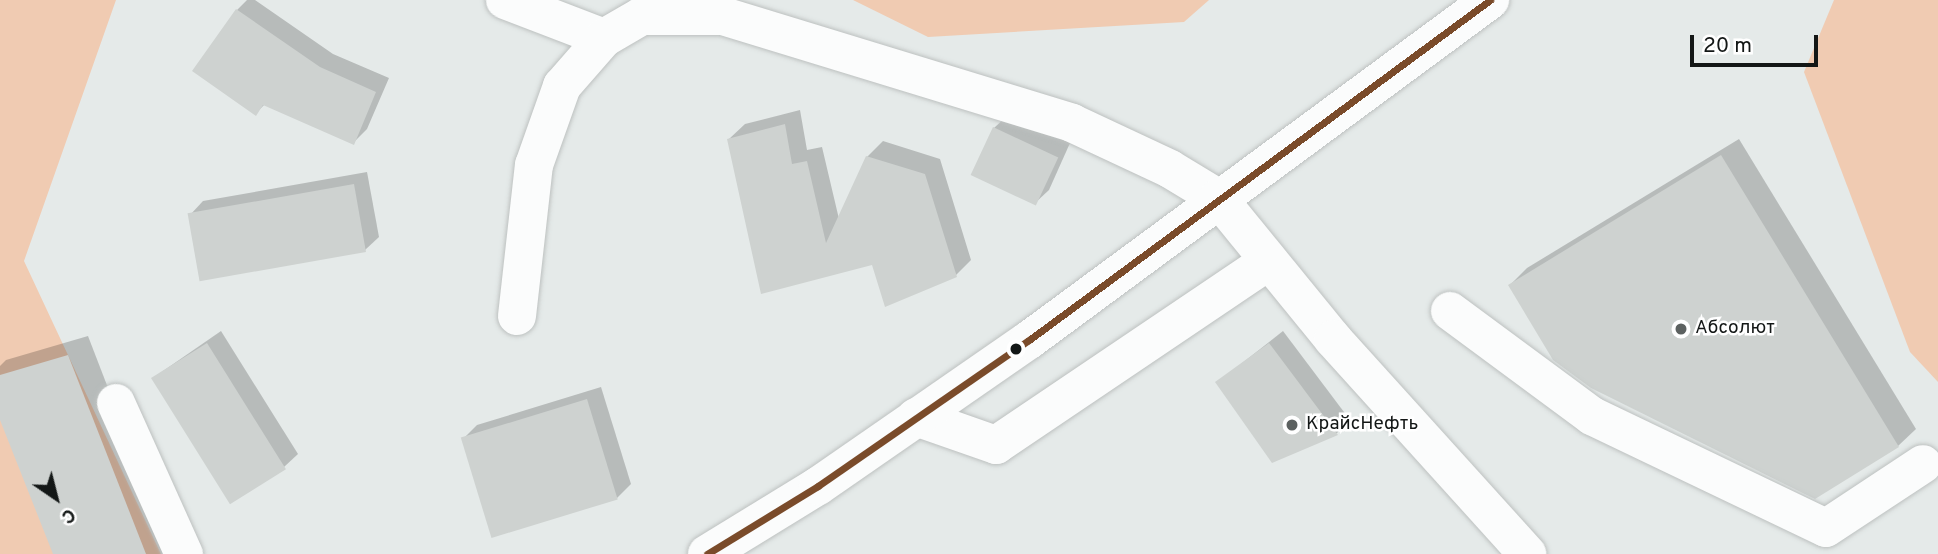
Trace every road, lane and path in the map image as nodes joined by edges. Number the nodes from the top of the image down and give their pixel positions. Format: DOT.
graph roads {
  1 [pos="505,0"];
  2 [pos="1490,0"];
  3 [pos="604,38"];
  4 [pos="1218,198"];
  5 [pos="1269,261"];
  6 [pos="1450,312"];
  7 [pos="517,316"];
  8 [pos="116,403"];
  9 [pos="916,417"];
  10 [pos="1923,464"];
  11 [pos="184,554"];
  12 [pos="708,554"];
  13 [pos="1527,554"];
  1 -- 3 [label="street"];
  2 -- 4 [label="street"];
  3 -- 4 [label="street"];
  3 -- 7 [label="street"];
  4 -- 5 [label="street"];
  4 -- 9 [label="street"];
  5 -- 9 [label="street"];
  5 -- 13 [label="street"];
  6 -- 10 [label="street"];
  8 -- 11 [label="street"];
  9 -- 12 [label="street"];
}
